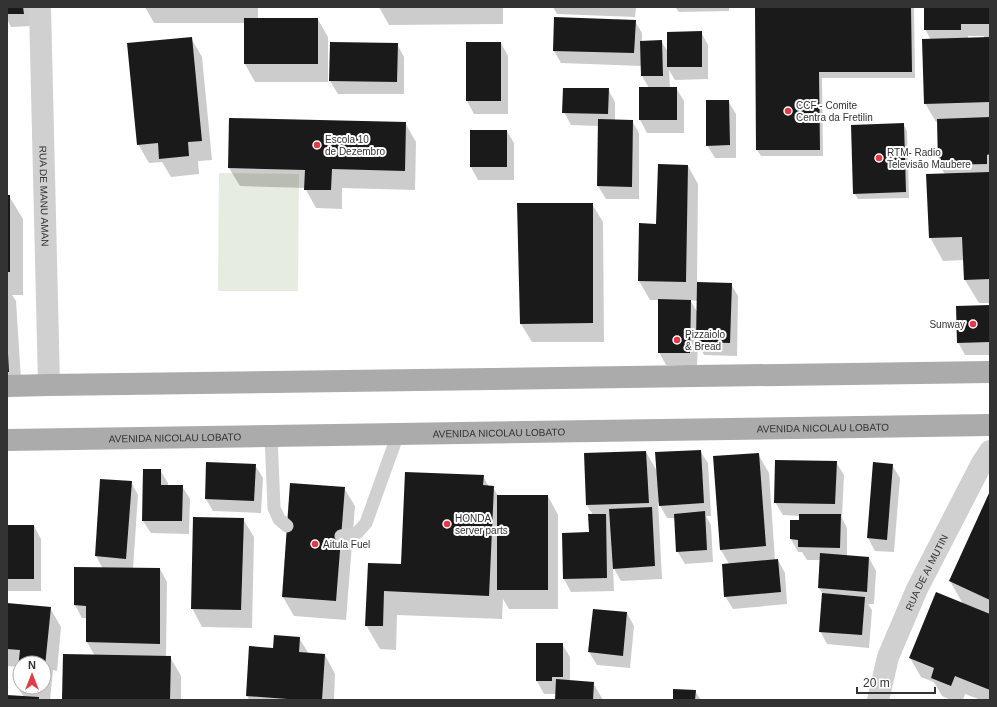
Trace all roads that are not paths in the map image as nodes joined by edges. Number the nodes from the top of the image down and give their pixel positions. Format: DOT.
graph roads {
  1 [pos="40,7"];
  2 [pos="990,372"];
  3 [pos="49,385"];
  4 [pos="7,386"];
  5 [pos="990,425"];
  6 [pos="398,434"];
  7 [pos="271,436"];
  8 [pos="7,440"];
  9 [pos="990,451"];
  10 [pos="287,526"];
  11 [pos="341,536"];
  12 [pos="878,700"];
  1 -- 3 [label="street, RUA DE MANU AMAN"];
  2 -- 3 [label="main road"];
  3 -- 4 [label="main road"];
  5 -- 6 [label="main road, AVENIDA NICOLAU LOBATO"];
  6 -- 7 [label="main road, AVENIDA NICOLAU LOBATO"];
  6 -- 11 [label="lane"];
  7 -- 8 [label="main road, AVENIDA NICOLAU LOBATO"];
  7 -- 10 [label="lane"];
  9 -- 12 [label="street, RUA DE AI MUTIN"];
}
